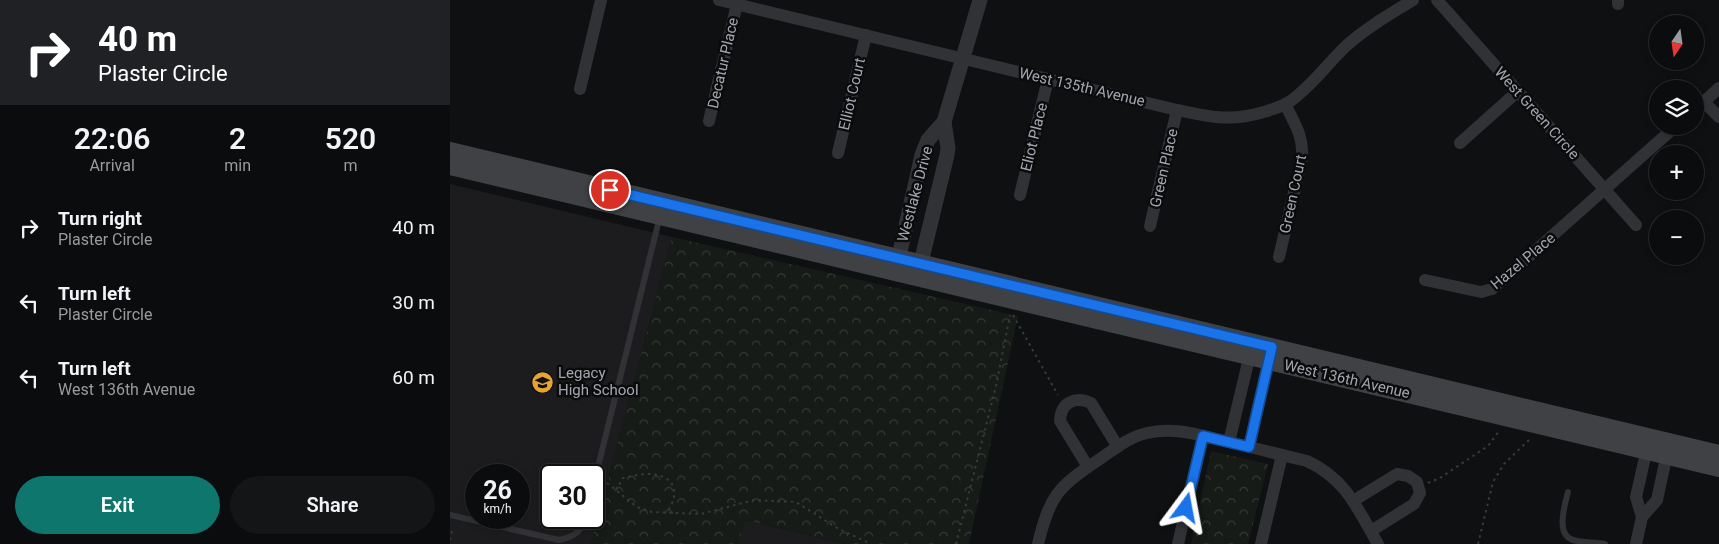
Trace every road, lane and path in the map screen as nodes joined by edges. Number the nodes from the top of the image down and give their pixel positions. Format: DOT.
graph roads {
  1 [pos="601,0"];
  2 [pos="719,0"];
  3 [pos="980,0"];
  4 [pos="1413,0"];
  5 [pos="1437,0"];
  6 [pos="737,4"];
  7 [pos="866,35"];
  8 [pos="963,58"];
  9 [pos="1048,79"];
  10 [pos="1719,88"];
  11 [pos="580,89"];
  12 [pos="1518,92"];
  13 [pos="1704,102"];
  14 [pos="1285,104"];
  15 [pos="1704,108"];
  16 [pos="1177,110"];
  17 [pos="1719,116"];
  18 [pos="709,121"];
  19 [pos="944,122"];
  20 [pos="1666,135"];
  21 [pos="1460,143"];
  22 [pos="450,151"];
  23 [pos="838,153"];
  24 [pos="450,166"];
  25 [pos="1606,190"];
  26 [pos="1020,195"];
  27 [pos="662,209"];
  28 [pos="1636,225"];
  29 [pos="1150,226"];
  30 [pos="1279,257"];
  31 [pos="897,265"];
  32 [pos="920,270"];
  33 [pos="1425,280"];
  34 [pos="1251,349"];
  35 [pos="1270,354"];
  36 [pos="1066,405"];
  37 [pos="1502,428"];
  38 [pos="1203,436"];
  39 [pos="1531,438"];
  40 [pos="1229,442"];
  41 [pos="1648,444"];
  42 [pos="1118,447"];
  43 [pos="1249,447"];
  44 [pos="1668,449"];
  45 [pos="1719,454"];
  46 [pos="1282,455"];
  47 [pos="599,464"];
  48 [pos="1088,466"];
  49 [pos="1719,468"];
  50 [pos="607,483"];
  51 [pos="1419,486"];
  52 [pos="616,490"];
  53 [pos="1568,492"];
  54 [pos="1353,502"];
  55 [pos="666,513"];
  56 [pos="450,515"];
  57 [pos="1642,517"];
  58 [pos="580,529"];
  59 [pos="452,530"];
  60 [pos="1371,531"];
  61 [pos="450,540"];
  62 [pos="871,544"];
  63 [pos="956,544"];
  64 [pos="1038,544"];
  65 [pos="1178,544"];
  66 [pos="1261,544"];
  67 [pos="1378,544"];
  68 [pos="1478,544"];
  69 [pos="1605,544"];
  70 [pos="1636,544"];
  1 -- 11 [label="street"];
  2 -- 6 [label="street, West 135th Avenue"];
  3 -- 8 [label="street, Westlake Drive"];
  4 -- 14 [label="street, West 135th Avenue"];
  5 -- 12 [label="street, West Green Circle"];
  6 -- 7 [label="street, West 135th Avenue"];
  6 -- 18 [label="street, Decatur Place"];
  7 -- 8 [label="street, West 135th Avenue"];
  7 -- 23 [label="street, Elliot Court"];
  8 -- 9 [label="street, West 135th Avenue"];
  8 -- 19 [label="street, Westlake Drive"];
  9 -- 16 [label="street, West 135th Avenue"];
  9 -- 26 [label="street, Eliot Place"];
  10 -- 13 [label="street"];
  12 -- 21 [label="street"];
  12 -- 25 [label="street, West Green Circle"];
  14 -- 16 [label="street, West 135th Avenue"];
  14 -- 30 [label="street, Green Court"];
  15 -- 17 [label="street"];
  16 -- 29 [label="street, Green Place"];
  19 -- 31 [label="street, Westlake Drive"];
  19 -- 32 [label="street, Westlake Drive"];
  20 -- 25 [label="street, Hazel Place"];
  22 -- 27 [label="main road, West 136th Avenue"];
  24 -- 27 [label="main road, West 136th Avenue"];
  25 -- 28 [label="street, West Green Circle"];
  25 -- 33 [label="street, Hazel Place"];
  27 -- 31 [label="main road, West 136th Avenue"];
  27 -- 47 [label="lane"];
  31 -- 32 [label="main road, West 136th Avenue"];
  32 -- 34 [label="main road, West 136th Avenue"];
  34 -- 35 [label="main road, West 136th Avenue"];
  34 -- 40 [label="street"];
  35 -- 41 [label="main road, West 136th Avenue"];
  35 -- 43 [label="street"];
  36 -- 42 [label="street"];
  36 -- 48 [label="street"];
  36 -- 63 [label="path"];
  37 -- 51 [label="path"];
  38 -- 40 [label="street"];
  38 -- 42 [label="street"];
  38 -- 65 [label="street"];
  39 -- 68 [label="path"];
  40 -- 43 [label="street"];
  41 -- 44 [label="main road, West 136th Avenue"];
  41 -- 57 [label="street"];
  42 -- 48 [label="street"];
  43 -- 46 [label="street"];
  44 -- 45 [label="main road, West 136th Avenue"];
  44 -- 49 [label="main road, West 136th Avenue"];
  44 -- 57 [label="street"];
  46 -- 54 [label="street"];
  46 -- 66 [label="street"];
  48 -- 64 [label="street"];
  50 -- 52 [label="path"];
  51 -- 54 [label="street"];
  51 -- 60 [label="street"];
  52 -- 55 [label="path"];
  52 -- 55 [label="path"];
  53 -- 69 [label="lane"];
  54 -- 60 [label="street"];
  55 -- 62 [label="path"];
  56 -- 58 [label="lane"];
  57 -- 70 [label="street"];
  59 -- 61 [label="path"];
  60 -- 67 [label="street"];
}
